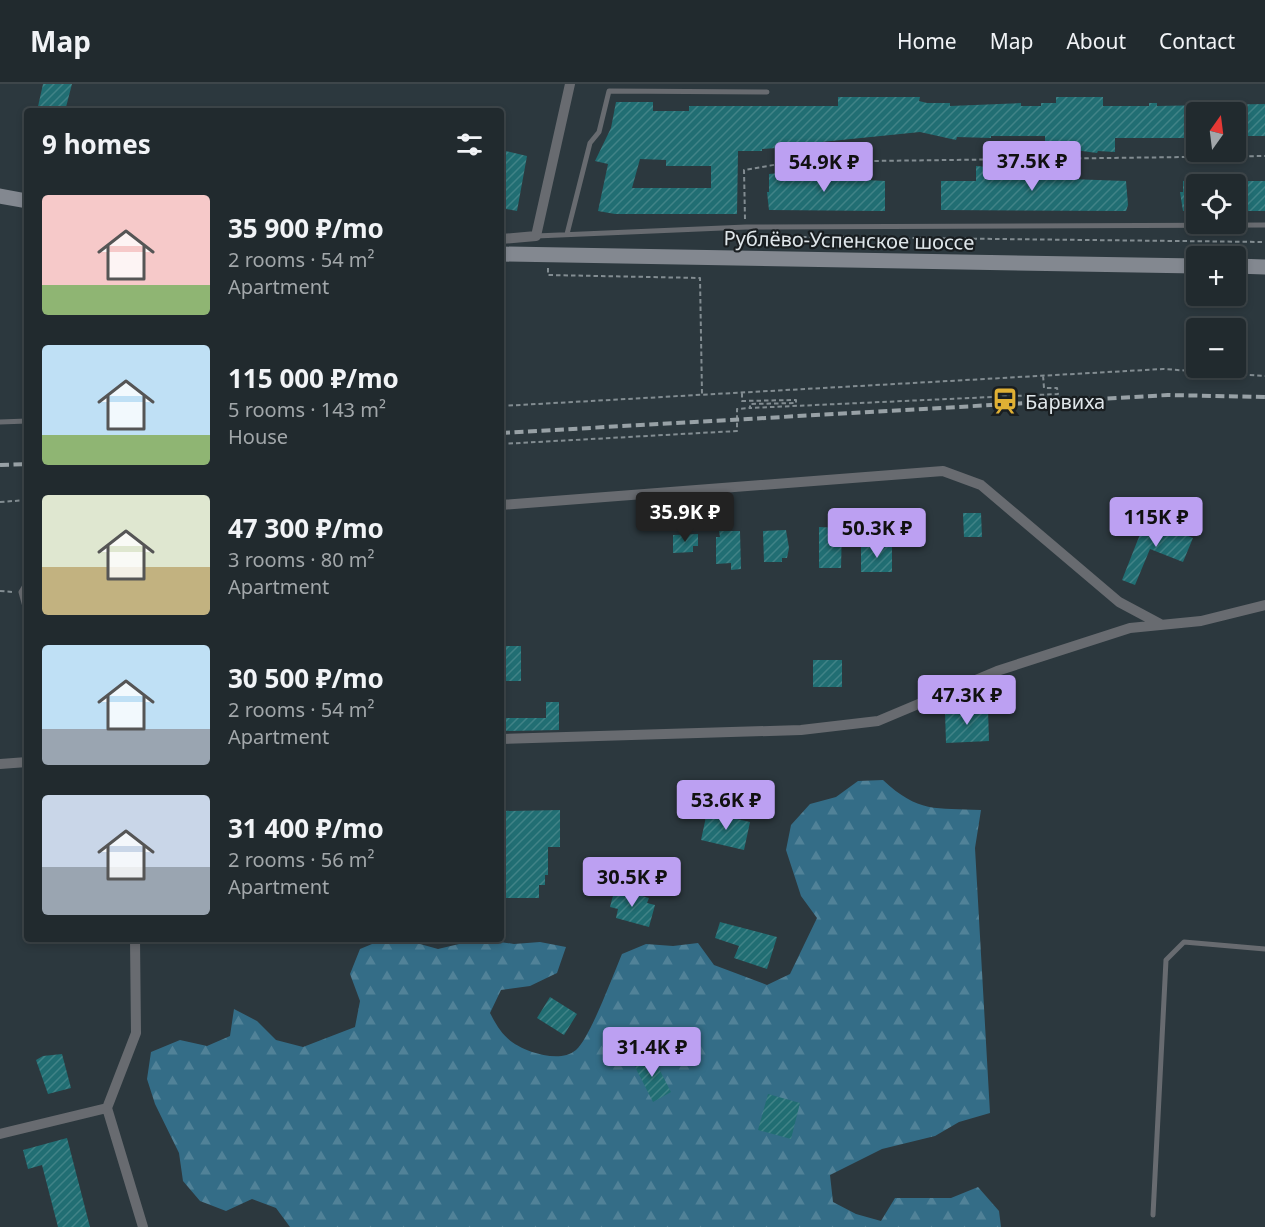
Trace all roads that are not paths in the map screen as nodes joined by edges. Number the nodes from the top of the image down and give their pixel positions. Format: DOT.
graph roads {
  1 [pos="570,84"];
  2 [pos="768,92"];
  3 [pos="0,196"];
  4 [pos="24,200"];
  5 [pos="1265,225"];
  6 [pos="567,234"];
  7 [pos="536,236"];
  8 [pos="504,239"];
  9 [pos="504,255"];
  10 [pos="1186,266"];
  11 [pos="1246,267"];
  12 [pos="1265,267"];
  13 [pos="24,421"];
  14 [pos="0,422"];
  15 [pos="504,506"];
  16 [pos="24,587"];
  17 [pos="24,603"];
  18 [pos="1265,605"];
  19 [pos="1162,625"];
  20 [pos="504,739"];
  21 [pos="24,762"];
  22 [pos="0,764"];
  23 [pos="135,942"];
  24 [pos="1265,949"];
  25 [pos="107,1107"];
  26 [pos="0,1134"];
  27 [pos="1153,1215"];
  28 [pos="143,1227"];
  1 -- 7 [label="street"];
  2 -- 6 [label="lane"];
  3 -- 4 [label="main road"];
  5 -- 6 [label="lane"];
  6 -- 7 [label="lane"];
  7 -- 8 [label="street"];
  9 -- 10 [label="main road, Рублёво-Успенское шоссе"];
  11 -- 12 [label="main road"];
  13 -- 14 [label="lane"];
  15 -- 19 [label="street"];
  16 -- 17 [label="lane"];
  18 -- 19 [label="street"];
  19 -- 20 [label="street"];
  21 -- 22 [label="street"];
  23 -- 25 [label="street"];
  24 -- 27 [label="lane"];
  25 -- 26 [label="street"];
  25 -- 28 [label="street"];
}
